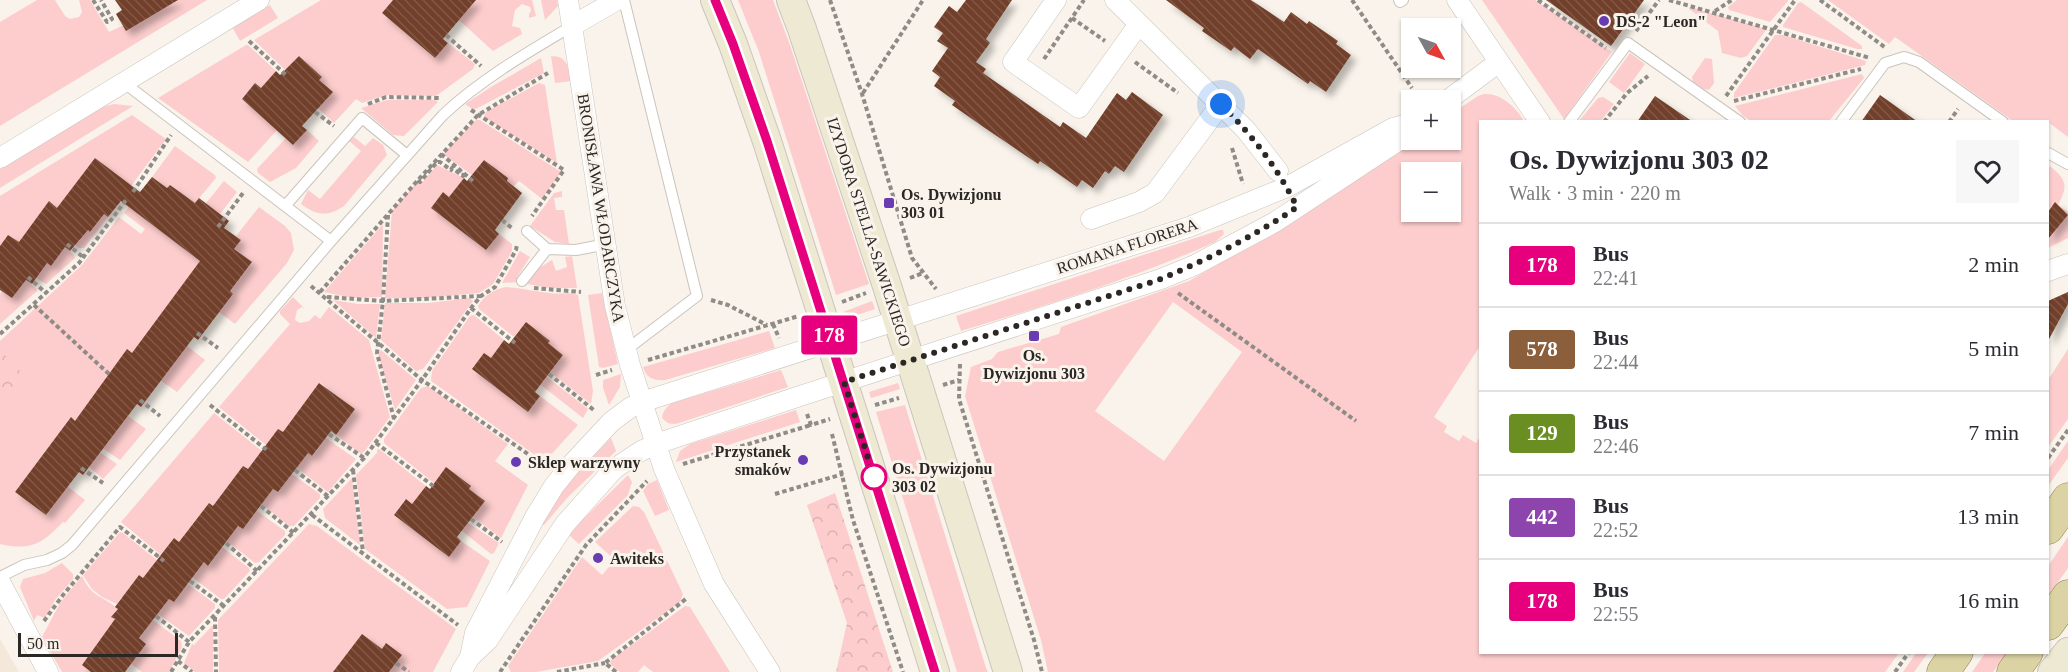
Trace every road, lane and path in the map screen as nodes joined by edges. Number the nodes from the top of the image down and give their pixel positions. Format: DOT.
graph roads {
  1 [pos="93,0"];
  2 [pos="101,0"];
  3 [pos="259,0"];
  4 [pos="568,0"];
  5 [pos="617,0"];
  6 [pos="624,0"];
  7 [pos="716,0"];
  8 [pos="791,0"];
  9 [pos="830,0"];
  10 [pos="923,0"];
  11 [pos="1056,0"];
  12 [pos="1084,0"];
  13 [pos="1114,0"];
  14 [pos="1352,0"];
  15 [pos="1457,0"];
  16 [pos="1538,0"];
  17 [pos="1659,0"];
  18 [pos="1670,0"];
  19 [pos="1732,0"];
  20 [pos="1795,0"];
  21 [pos="1820,0"];
  22 [pos="1714,12"];
  23 [pos="1072,18"];
  24 [pos="1138,24"];
  25 [pos="572,26"];
  26 [pos="1774,29"];
  27 [pos="446,35"];
  28 [pos="249,41"];
  29 [pos="1628,43"];
  30 [pos="1119,51"];
  31 [pos="1618,56"];
  32 [pos="1899,57"];
  33 [pos="1499,62"];
  34 [pos="1885,63"];
  35 [pos="481,66"];
  36 [pos="1660,66"];
  37 [pos="548,74"];
  38 [pos="286,75"];
  39 [pos="1033,76"];
  40 [pos="123,82"];
  41 [pos="1412,88"];
  42 [pos="1461,90"];
  43 [pos="862,94"];
  44 [pos="440,98"];
  45 [pos="361,106"];
  46 [pos="1718,106"];
  47 [pos="1216,110"];
  48 [pos="315,112"];
  49 [pos="478,115"];
  50 [pos="341,118"];
  51 [pos="1539,120"];
  52 [pos="1570,120"];
  53 [pos="1606,120"];
  54 [pos="1737,120"];
  55 [pos="1842,120"];
  56 [pos="2000,120"];
  57 [pos="178,124"];
  58 [pos="333,126"];
  59 [pos="1401,126"];
  60 [pos="346,136"];
  61 [pos="1401,139"];
  62 [pos="441,154"];
  63 [pos="2049,154"];
  64 [pos="406,155"];
  65 [pos="0,158"];
  66 [pos="2068,164"];
  67 [pos="464,173"];
  68 [pos="1282,179"];
  69 [pos="418,180"];
  70 [pos="473,181"];
  71 [pos="1244,188"];
  72 [pos="133,192"];
  73 [pos="244,192"];
  74 [pos="126,200"];
  75 [pos="286,206"];
  76 [pos="1297,207"];
  77 [pos="388,214"];
  78 [pos="530,218"];
  79 [pos="1091,219"];
  80 [pos="218,226"];
  81 [pos="527,231"];
  82 [pos="331,241"];
  83 [pos="518,242"];
  84 [pos="67,244"];
  85 [pos="607,244"];
  86 [pos="547,249"];
  87 [pos="83,257"];
  88 [pos="2068,264"];
  89 [pos="2049,271"];
  90 [pos="923,273"];
  91 [pos="28,277"];
  92 [pos="909,279"];
  93 [pos="1161,279"];
  94 [pos="306,281"];
  95 [pos="522,281"];
  96 [pos="873,291"];
  97 [pos="320,292"];
  98 [pos="938,292"];
  99 [pos="46,293"];
  100 [pos="481,296"];
  101 [pos="697,296"];
  102 [pos="326,297"];
  103 [pos="382,301"];
  104 [pos="836,304"];
  105 [pos="34,305"];
  106 [pos="471,308"];
  107 [pos="805,314"];
  108 [pos="897,321"];
  109 [pos="770,325"];
  110 [pos="1,332"];
  111 [pos="198,333"];
  112 [pos="378,341"];
  113 [pos="832,342"];
  114 [pos="515,343"];
  115 [pos="781,345"];
  116 [pos="218,348"];
  117 [pos="632,356"];
  118 [pos="911,361"];
  119 [pos="960,361"];
  120 [pos="109,374"];
  121 [pos="549,374"];
  122 [pos="422,380"];
  123 [pos="959,380"];
  124 [pos="844,382"];
  125 [pos="943,385"];
  126 [pos="906,396"];
  127 [pos="199,397"];
  128 [pos="140,400"];
  129 [pos="642,402"];
  130 [pos="872,406"];
  131 [pos="805,408"];
  132 [pos="595,411"];
  133 [pos="160,416"];
  134 [pos="834,417"];
  135 [pos="394,419"];
  136 [pos="827,419"];
  137 [pos="1356,421"];
  138 [pos="811,424"];
  139 [pos="2068,430"];
  140 [pos="329,434"];
  141 [pos="376,443"];
  142 [pos="656,444"];
  143 [pos="268,451"];
  144 [pos="2049,457"];
  145 [pos="364,458"];
  146 [pos="674,466"];
  147 [pos="545,467"];
  148 [pos="81,468"];
  149 [pos="294,470"];
  150 [pos="353,470"];
  151 [pos="654,474"];
  152 [pos="843,474"];
  153 [pos="103,483"];
  154 [pos="435,488"];
  155 [pos="775,494"];
  156 [pos="329,497"];
  157 [pos="2068,499"];
  158 [pos="261,506"];
  159 [pos="312,515"];
  160 [pos="471,519"];
  161 [pos="2049,527"];
  162 [pos="294,533"];
  163 [pos="502,542"];
  164 [pos="226,543"];
  165 [pos="364,554"];
  166 [pos="164,561"];
  167 [pos="257,571"];
  168 [pos="0,577"];
  169 [pos="190,581"];
  170 [pos="0,582"];
  171 [pos="2068,596"];
  172 [pos="687,598"];
  173 [pos="224,606"];
  174 [pos="156,616"];
  175 [pos="215,616"];
  176 [pos="43,622"];
  177 [pos="2049,623"];
  178 [pos="460,627"];
  179 [pos="189,642"];
  180 [pos="2068,652"];
  181 [pos="1908,654"];
  182 [pos="1956,654"];
  183 [pos="2026,654"];
  184 [pos="178,661"];
  185 [pos="396,663"];
  186 [pos="604,663"];
  187 [pos="465,665"];
  188 [pos="48,672"];
  189 [pos="171,672"];
  190 [pos="192,672"];
  191 [pos="216,672"];
  192 [pos="409,672"];
  193 [pos="500,672"];
  194 [pos="557,672"];
  195 [pos="615,672"];
  196 [pos="770,672"];
  197 [pos="903,672"];
  198 [pos="935,672"];
  199 [pos="1008,672"];
  200 [pos="1042,672"];
  201 [pos="1895,672"];
  202 [pos="1943,672"];
  203 [pos="2013,672"];
  204 [pos="2052,672"];
  1 -- 2 [label="path"];
  3 -- 40 [label="street"];
  4 -- 25 [label="street, BRONISŁAWA WŁODARCZYKA"];
  5 -- 25 [label="street"];
  6 -- 101 [label="lane"];
  7 -- 113 [label="main road"];
  8 -- 108 [label="main road, IZYDORA STELLA-SAWICKIEGO"];
  9 -- 43 [label="path"];
  10 -- 43 [label="path"];
  11 -- 39 [label="street"];
  12 -- 23 [label="path"];
  13 -- 24 [label="street"];
  14 -- 41 [label="path"];
  15 -- 33 [label="street"];
  16 -- 31 [label="path"];
  17 -- 29 [label="path"];
  18 -- 22 [label="path"];
  19 -- 22 [label="path"];
  20 -- 26 [label="path"];
  21 -- 32 [label="path"];
  22 -- 26 [label="path"];
  23 -- 30 [label="path"];
  23 -- 39 [label="path"];
  24 -- 30 [label="street"];
  24 -- 47 [label="street"];
  25 -- 64 [label="lane"];
  25 -- 85 [label="street, BRONISŁAWA WŁODARCZYKA"];
  26 -- 34 [label="path"];
  26 -- 46 [label="path"];
  27 -- 35 [label="path"];
  28 -- 38 [label="path"];
  29 -- 31 [label="lane"];
  29 -- 36 [label="lane"];
  30 -- 39 [label="street"];
  30 -- 47 [label="path"];
  31 -- 52 [label="lane"];
  32 -- 34 [label="lane"];
  32 -- 56 [label="lane"];
  33 -- 42 [label="street"];
  33 -- 51 [label="street"];
  34 -- 46 [label="path"];
  34 -- 55 [label="lane"];
  36 -- 46 [label="lane"];
  36 -- 53 [label="path"];
  37 -- 49 [label="path"];
  40 -- 57 [label="lane"];
  40 -- 65 [label="street"];
  43 -- 90 [label="path"];
  44 -- 45 [label="path"];
  46 -- 54 [label="lane"];
  47 -- 68 [label="street"];
  47 -- 71 [label="path"];
  47 -- 79 [label="street"];
  48 -- 58 [label="path"];
  49 -- 62 [label="path"];
  49 -- 78 [label="path"];
  50 -- 58 [label="path"];
  57 -- 72 [label="path"];
  57 -- 75 [label="lane"];
  58 -- 60 [label="path"];
  59 -- 68 [label="street, ROMANA FLORERA"];
  60 -- 64 [label="lane"];
  60 -- 75 [label="lane"];
  61 -- 76 [label="street"];
  62 -- 67 [label="path"];
  62 -- 69 [label="path"];
  63 -- 66 [label="lane"];
  64 -- 82 [label="lane"];
  67 -- 69 [label="path"];
  67 -- 70 [label="path"];
  68 -- 76 [label="lane"];
  68 -- 108 [label="street, ROMANA FLORERA"];
  69 -- 77 [label="path"];
  73 -- 80 [label="path"];
  74 -- 87 [label="path"];
  75 -- 82 [label="lane"];
  76 -- 93 [label="street"];
  77 -- 97 [label="path"];
  77 -- 103 [label="path"];
  81 -- 86 [label="lane"];
  82 -- 127 [label="lane"];
  83 -- 100 [label="path"];
  84 -- 87 [label="path"];
  85 -- 86 [label="lane"];
  85 -- 117 [label="street, BRONISŁAWA WŁODARCZYKA"];
  86 -- 95 [label="lane"];
  87 -- 99 [label="path"];
  88 -- 89 [label="street"];
  90 -- 92 [label="path"];
  90 -- 98 [label="path"];
  91 -- 99 [label="path"];
  93 -- 118 [label="street"];
  93 -- 137 [label="path"];
  94 -- 97 [label="path"];
  96 -- 104 [label="path"];
  97 -- 102 [label="path"];
  99 -- 105 [label="path"];
  100 -- 103 [label="path"];
  100 -- 106 [label="path"];
  101 -- 109 [label="path"];
  101 -- 117 [label="lane"];
  102 -- 103 [label="path"];
  102 -- 112 [label="path"];
  103 -- 112 [label="path"];
  105 -- 110 [label="path"];
  105 -- 120 [label="path"];
  106 -- 114 [label="path"];
  106 -- 122 [label="path"];
  107 -- 109 [label="path"];
  108 -- 113 [label="street, ROMANA FLORERA"];
  108 -- 118 [label="main road, IZYDORA STELLA-SAWICKIEGO"];
  109 -- 115 [label="path"];
  109 -- 117 [label="path"];
  111 -- 116 [label="path"];
  112 -- 122 [label="path"];
  112 -- 135 [label="path"];
  113 -- 124 [label="main road"];
  113 -- 129 [label="street, ROMANA FLORERA"];
  117 -- 129 [label="street, BRONISŁAWA WŁODARCZYKA"];
  118 -- 124 [label="street"];
  118 -- 199 [label="main road, IZYDORA STELLA-SAWICKIEGO"];
  119 -- 123 [label="path"];
  121 -- 132 [label="path"];
  122 -- 135 [label="path"];
  122 -- 147 [label="path"];
  123 -- 125 [label="path"];
  123 -- 200 [label="path"];
  124 -- 142 [label="street"];
  124 -- 198 [label="main road"];
  126 -- 130 [label="path"];
  127 -- 143 [label="path"];
  127 -- 168 [label="lane"];
  128 -- 133 [label="path"];
  129 -- 142 [label="street, BRONISŁAWA WŁODARCZYKA"];
  129 -- 187 [label="street, ROMANA FLORERA"];
  131 -- 138 [label="path"];
  134 -- 136 [label="path"];
  135 -- 141 [label="path"];
  136 -- 138 [label="path"];
  136 -- 152 [label="path"];
  138 -- 146 [label="path"];
  139 -- 144 [label="path"];
  140 -- 145 [label="path"];
  141 -- 145 [label="path"];
  141 -- 154 [label="path"];
  142 -- 187 [label="street"];
  142 -- 196 [label="street, BRONISŁAWA WŁODARCZYKA"];
  145 -- 150 [label="path"];
  148 -- 153 [label="path"];
  149 -- 156 [label="path"];
  150 -- 156 [label="path"];
  150 -- 165 [label="path"];
  151 -- 193 [label="path"];
  152 -- 155 [label="path"];
  152 -- 197 [label="path"];
  156 -- 159 [label="path"];
  157 -- 161 [label="main road"];
  158 -- 162 [label="path"];
  159 -- 162 [label="path"];
  159 -- 165 [label="path"];
  160 -- 163 [label="path"];
  162 -- 167 [label="path"];
  164 -- 167 [label="path"];
  165 -- 178 [label="path"];
  166 -- 176 [label="path"];
  167 -- 173 [label="path"];
  169 -- 173 [label="path"];
  170 -- 188 [label="street"];
  171 -- 177 [label="main road"];
  172 -- 186 [label="path"];
  173 -- 175 [label="path"];
  174 -- 179 [label="path"];
  175 -- 179 [label="path"];
  175 -- 191 [label="path"];
  179 -- 184 [label="path"];
  180 -- 204 [label="main road"];
  181 -- 201 [label="path"];
  182 -- 202 [label="main road"];
  183 -- 203 [label="main road"];
  184 -- 189 [label="path"];
  184 -- 190 [label="path"];
  185 -- 192 [label="path"];
  186 -- 194 [label="path"];
  186 -- 195 [label="path"];
}
